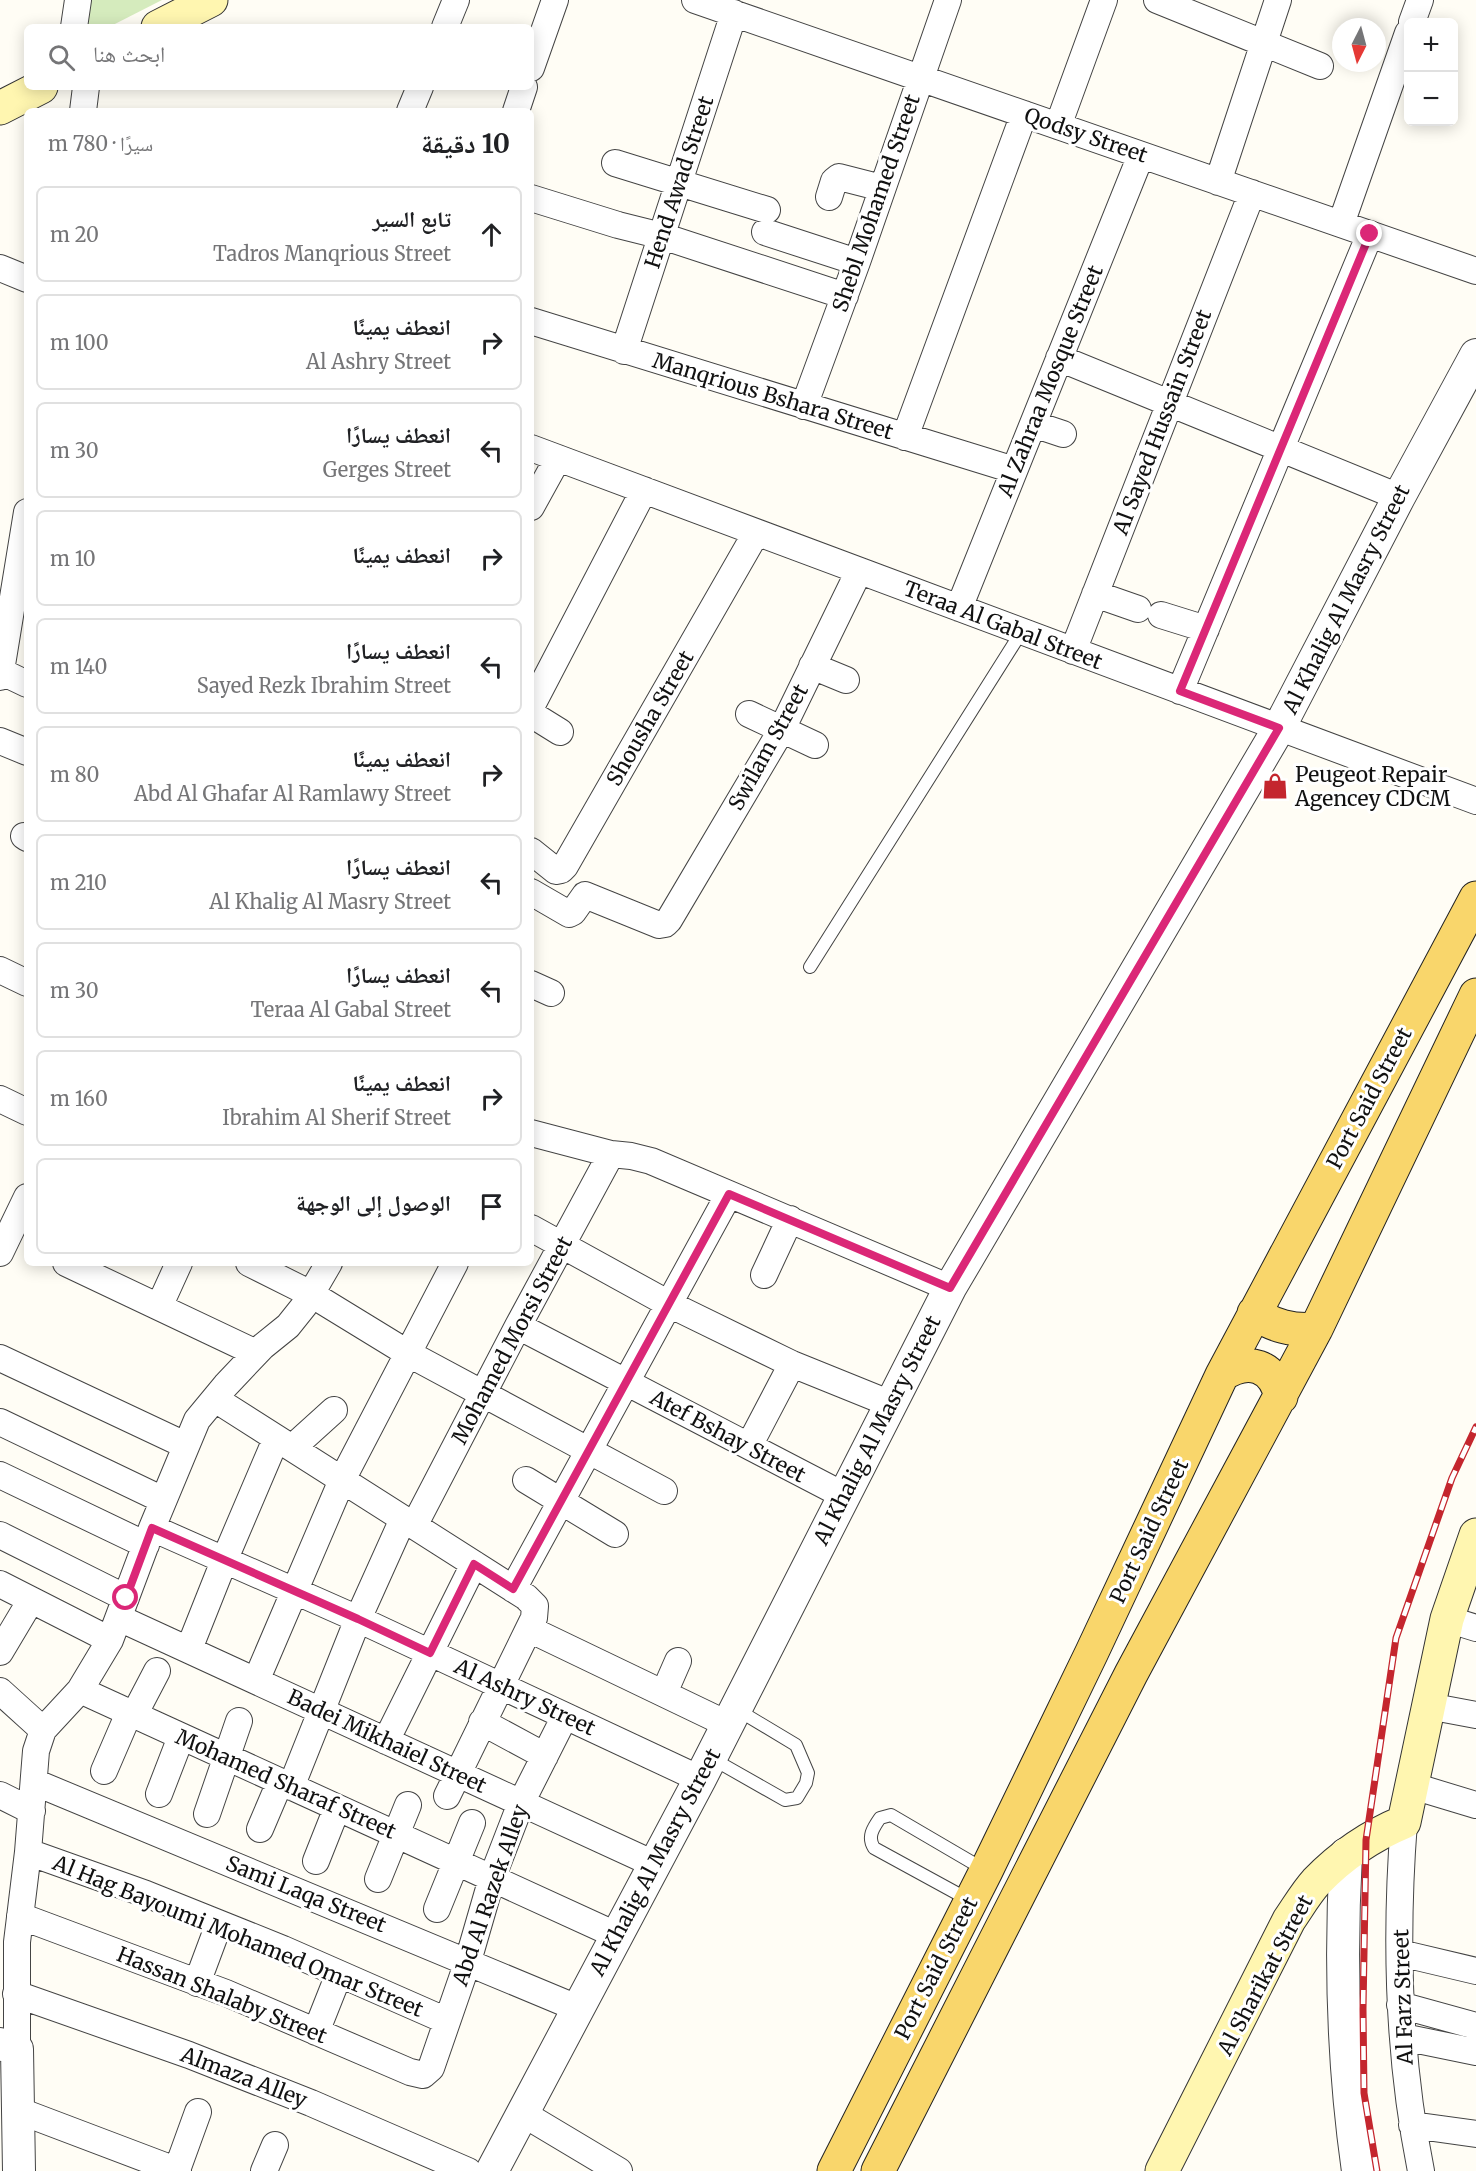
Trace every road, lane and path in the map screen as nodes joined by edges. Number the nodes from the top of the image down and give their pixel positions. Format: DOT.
graph roads {
  1 [pos="78,0"];
  2 [pos="211,0"];
  3 [pos="456,0"];
  4 [pos="555,0"];
  5 [pos="695,0"];
  6 [pos="948,0"];
  7 [pos="1104,0"];
  8 [pos="1157,0"];
  9 [pos="1278,0"];
  10 [pos="1420,0"];
  11 [pos="734,13"];
  12 [pos="1413,18"];
  13 [pos="74,24"];
  14 [pos="164,24"];
  15 [pos="446,24"];
  16 [pos="1264,43"];
  17 [pos="1404,44"];
  18 [pos="534,60"];
  19 [pos="1320,66"];
  20 [pos="920,78"];
  21 [pos="35,90"];
  22 [pos="86,90"];
  23 [pos="419,90"];
  24 [pos="523,90"];
  25 [pos="0,108"];
  26 [pos="83,108"];
  27 [pos="411,108"];
  28 [pos="517,108"];
  29 [pos="1024,114"];
  30 [pos="1058,126"];
  31 [pos="1141,155"];
  32 [pos="615,163"];
  33 [pos="1218,182"];
  34 [pos="680,183"];
  35 [pos="882,188"];
  36 [pos="1251,193"];
  37 [pos="829,197"];
  38 [pos="534,199"];
  39 [pos="1341,224"];
  40 [pos="1370,234"];
  41 [pos="662,236"];
  42 [pos="857,262"];
  43 [pos="1476,271"];
  44 [pos="845,296"];
  45 [pos="534,322"];
  46 [pos="624,351"];
  47 [pos="1476,355"];
  48 [pos="1059,358"];
  49 [pos="1169,404"];
  50 [pos="804,406"];
  51 [pos="1033,424"];
  52 [pos="1063,434"];
  53 [pos="905,437"];
  54 [pos="534,449"];
  55 [pos="1281,449"];
  56 [pos="558,458"];
  57 [pos="1014,470"];
  58 [pos="644,490"];
  59 [pos="1398,497"];
  60 [pos="534,502"];
  61 [pos="756,532"];
  62 [pos="24,552"];
  63 [pos="859,571"];
  64 [pos="22,579"];
  65 [pos="1095,594"];
  66 [pos="959,608"];
  67 [pos="1206,629"];
  68 [pos="1022,632"];
  69 [pos="1073,651"];
  70 [pos="812,666"];
  71 [pos="1,673"];
  72 [pos="846,680"];
  73 [pos="24,683"];
  74 [pos="1180,691"];
  75 [pos="534,702"];
  76 [pos="534,708"];
  77 [pos="749,714"];
  78 [pos="1279,728"];
  79 [pos="782,729"];
  80 [pos="560,732"];
  81 [pos="0,741"];
  82 [pos="815,745"];
  83 [pos="24,751"];
  84 [pos="1476,801"];
  85 [pos="534,854"];
  86 [pos="561,870"];
  87 [pos="534,894"];
  88 [pos="585,895"];
  89 [pos="1476,898"];
  90 [pos="810,967"];
  91 [pos="0,970"];
  92 [pos="24,981"];
  93 [pos="1476,995"];
  94 [pos="0,1099"];
  95 [pos="24,1111"];
  96 [pos="534,1134"];
  97 [pos="611,1154"];
  98 [pos="729,1194"];
  99 [pos="24,1204"];
  100 [pos="790,1219"];
  101 [pos="534,1229"];
  102 [pos="9,1241"];
  103 [pos="562,1245"];
  104 [pos="72,1266"];
  105 [pos="178,1266"];
  106 [pos="255,1266"];
  107 [pos="327,1266"];
  108 [pos="453,1266"];
  109 [pos="764,1275"];
  110 [pos="950,1288"];
  111 [pos="311,1294"];
  112 [pos="669,1304"];
  113 [pos="159,1307"];
  114 [pos="1254,1313"];
  115 [pos="518,1326"];
  116 [pos="1316,1329"];
  117 [pos="256,1353"];
  118 [pos="409,1354"];
  119 [pos="0,1358"];
  120 [pos="792,1364"];
  121 [pos="1222,1375"];
  122 [pos="626,1382"];
  123 [pos="483,1394"];
  124 [pos="1281,1396"];
  125 [pos="215,1399"];
  126 [pos="891,1404"];
  127 [pos="334,1410"];
  128 [pos="0,1422"];
  129 [pos="284,1443"];
  130 [pos="186,1445"];
  131 [pos="749,1446"];
  132 [pos="588,1451"];
  133 [pos="0,1474"];
  134 [pos="342,1480"];
  135 [pos="526,1480"];
  136 [pos="664,1491"];
  137 [pos="843,1495"];
  138 [pos="163,1500"];
  139 [pos="561,1501"];
  140 [pos="409,1522"];
  141 [pos="615,1534"];
  142 [pos="0,1535"];
  143 [pos="149,1537"];
  144 [pos="1476,1537"];
  145 [pos="224,1561"];
  146 [pos="474,1564"];
  147 [pos="1468,1580"];
  148 [pos="0,1584"];
  149 [pos="513,1589"];
  150 [pos="293,1590"];
  151 [pos="31,1600"];
  152 [pos="118,1619"];
  153 [pos="358,1619"];
  154 [pos="1462,1623"];
  155 [pos="531,1624"];
  156 [pos="189,1649"];
  157 [pos="0,1652"];
  158 [pos="1092,1652"];
  159 [pos="430,1653"];
  160 [pos="678,1661"];
  161 [pos="157,1671"];
  162 [pos="1131,1674"];
  163 [pos="256,1681"];
  164 [pos="500,1686"];
  165 [pos="80,1690"];
  166 [pos="0,1691"];
  167 [pos="664,1693"];
  168 [pos="1428,1706"];
  169 [pos="321,1711"];
  170 [pos="132,1714"];
  171 [pos="1476,1715"];
  172 [pos="565,1716"];
  173 [pos="731,1716"];
  174 [pos="239,1721"];
  175 [pos="482,1722"];
  176 [pos="43,1730"];
  177 [pos="181,1737"];
  178 [pos="386,1741"];
  179 [pos="545,1756"];
  180 [pos="227,1758"];
  181 [pos="705,1768"];
  182 [pos="104,1771"];
  183 [pos="34,1782"];
  184 [pos="285,1784"];
  185 [pos="452,1785"];
  186 [pos="1413,1786"];
  187 [pos="159,1794"];
  188 [pos="0,1795"];
  189 [pos="521,1803"];
  190 [pos="408,1805"];
  191 [pos="1476,1805"];
  192 [pos="338,1808"];
  193 [pos="32,1811"];
  194 [pos="207,1814"];
  195 [pos="1404,1822"];
  196 [pos="472,1823"];
  197 [pos="260,1829"];
  198 [pos="395,1834"];
  199 [pos="28,1852"];
  200 [pos="1346,1854"];
  201 [pos="316,1861"];
  202 [pos="456,1862"];
  203 [pos="654,1864"];
  204 [pos="986,1871"];
  205 [pos="492,1878"];
  206 [pos="378,1879"];
  207 [pos="971,1901"];
  208 [pos="437,1909"];
  209 [pos="20,1916"];
  210 [pos="219,1924"];
  211 [pos="616,1935"];
  212 [pos="8,1938"];
  213 [pos="1400,1953"];
  214 [pos="468,1961"];
  215 [pos="1476,1971"];
  216 [pos="339,1974"];
  217 [pos="197,1983"];
  218 [pos="16,1994"];
  219 [pos="1400,2005"];
  220 [pos="577,2008"];
  221 [pos="447,2021"];
  222 [pos="1476,2026"];
  223 [pos="316,2032"];
  224 [pos="1403,2037"];
  225 [pos="8,2047"];
  226 [pos="1476,2052"];
  227 [pos="423,2075"];
  228 [pos="17,2110"];
  229 [pos="198,2112"];
  230 [pos="522,2114"];
  231 [pos="1412,2126"];
  232 [pos="1476,2134"];
  233 [pos="275,2145"];
  234 [pos="19,2171"];
  235 [pos="178,2171"];
  236 [pos="264,2171"];
  237 [pos="468,2171"];
  238 [pos="492,2171"];
  239 [pos="619,2171"];
  240 [pos="834,2171"];
  241 [pos="878,2171"];
  242 [pos="1162,2171"];
  243 [pos="1358,2171"];
  244 [pos="1421,2171"];
  1 -- 13 [label="street"];
  2 -- 14 [label="main road"];
  3 -- 15 [label="street"];
  4 -- 18 [label="street"];
  5 -- 11 [label="street, Qodsy Street"];
  6 -- 20 [label="street, Shebl Mohamed Street"];
  7 -- 30 [label="street"];
  8 -- 16 [label="street"];
  9 -- 16 [label="street"];
  10 -- 12 [label="street"];
  11 -- 20 [label="street, Qodsy Street"];
  11 -- 34 [label="street, Hend Awad Street"];
  16 -- 19 [label="street"];
  16 -- 33 [label="street"];
  17 -- 39 [label="street"];
  20 -- 29 [label="street, Qodsy Street"];
  20 -- 35 [label="street, Shebl Mohamed Street"];
  21 -- 25 [label="main road"];
  22 -- 26 [label="street"];
  23 -- 27 [label="street"];
  24 -- 28 [label="street"];
  29 -- 30 [label="street, Qodsy Street"];
  29 -- 53 [label="street"];
  30 -- 31 [label="street, Qodsy Street"];
  31 -- 33 [label="street, Qodsy Street"];
  31 -- 48 [label="street, Al Zahraa Mosque Street"];
  32 -- 34 [label="street"];
  33 -- 36 [label="street, Qodsy Street"];
  34 -- 41 [label="street, Hend Awad Street"];
  34 -- 42 [label="street"];
  35 -- 37 [label="street"];
  35 -- 42 [label="street, Shebl Mohamed Street"];
  36 -- 39 [label="street, Qodsy Street"];
  36 -- 49 [label="street, Al Sayed Hussain Street"];
  38 -- 41 [label="street"];
  39 -- 40 [label="street, Qodsy Street"];
  40 -- 43 [label="street, Qodsy Street"];
  40 -- 55 [label="street"];
  41 -- 44 [label="street"];
  41 -- 46 [label="street, Hend Awad Street"];
  42 -- 44 [label="street, Shebl Mohamed Street"];
  44 -- 50 [label="street, Shebl Mohamed Street"];
  45 -- 46 [label="street, Manqrious Bshara Street"];
  46 -- 50 [label="street, Manqrious Bshara Street"];
  47 -- 59 [label="street, Al Khalig Al Masry Street"];
  48 -- 49 [label="street"];
  48 -- 51 [label="street, Al Zahraa Mosque Street"];
  49 -- 55 [label="street"];
  49 -- 65 [label="street, Al Sayed Hussain Street"];
  50 -- 53 [label="street, Manqrious Bshara Street"];
  51 -- 52 [label="street"];
  51 -- 57 [label="street, Al Zahraa Mosque Street"];
  53 -- 57 [label="street, Manqrious Bshara Street"];
  54 -- 56 [label="street, Teraa Al Gabal Street"];
  55 -- 59 [label="street"];
  55 -- 67 [label="street"];
  56 -- 58 [label="street, Teraa Al Gabal Street"];
  56 -- 60 [label="street"];
  57 -- 66 [label="street, Al Zahraa Mosque Street"];
  58 -- 61 [label="street, Teraa Al Gabal Street"];
  58 -- 75 [label="street"];
  59 -- 78 [label="street, Al Khalig Al Masry Street"];
  61 -- 63 [label="street, Teraa Al Gabal Street"];
  61 -- 86 [label="street, Shousha Street"];
  62 -- 64 [label="street"];
  63 -- 66 [label="street, Teraa Al Gabal Street"];
  63 -- 70 [label="street, Swilam Street"];
  64 -- 71 [label="street"];
  65 -- 67 [label="street"];
  65 -- 69 [label="street, Al Sayed Hussain Street"];
  66 -- 68 [label="street, Teraa Al Gabal Street"];
  67 -- 74 [label="street"];
  68 -- 69 [label="street, Teraa Al Gabal Street"];
  68 -- 90 [label="lane"];
  69 -- 74 [label="street, Teraa Al Gabal Street"];
  70 -- 72 [label="street"];
  70 -- 79 [label="street, Swilam Street"];
  71 -- 73 [label="street"];
  74 -- 78 [label="street, Teraa Al Gabal Street"];
  76 -- 80 [label="street"];
  77 -- 79 [label="street"];
  78 -- 84 [label="street, Teraa Al Gabal Street"];
  78 -- 110 [label="street, Al Khalig Al Masry Street"];
  79 -- 82 [label="street"];
  79 -- 88 [label="street, Swilam Street"];
  81 -- 83 [label="street"];
  85 -- 86 [label="street"];
  86 -- 88 [label="street"];
  87 -- 88 [label="street"];
  89 -- 114 [label="main road, Port Said Street"];
  91 -- 92 [label="street"];
  93 -- 116 [label="main road, Port Said Street"];
  94 -- 95 [label="street"];
  96 -- 97 [label="street"];
  97 -- 98 [label="street"];
  97 -- 103 [label="street, Mohamed Morsi Street"];
  98 -- 100 [label="street"];
  98 -- 112 [label="street"];
  99 -- 102 [label="street"];
  100 -- 109 [label="street"];
  100 -- 110 [label="street"];
  101 -- 103 [label="street"];
  103 -- 112 [label="street"];
  103 -- 115 [label="street, Mohamed Morsi Street"];
  104 -- 113 [label="street"];
  105 -- 113 [label="street"];
  106 -- 111 [label="street"];
  107 -- 111 [label="street"];
  108 -- 118 [label="street"];
  110 -- 126 [label="street, Al Khalig Al Masry Street"];
  111 -- 117 [label="street"];
  111 -- 118 [label="street"];
  112 -- 120 [label="street"];
  112 -- 122 [label="street"];
  113 -- 117 [label="street"];
  114 -- 116 [label="main road"];
  114 -- 121 [label="main road, Port Said Street"];
  115 -- 122 [label="street, Atef Bshay Street"];
  115 -- 123 [label="street, Mohamed Morsi Street"];
  116 -- 124 [label="main road, Port Said Street"];
  117 -- 125 [label="street"];
  118 -- 123 [label="street"];
  118 -- 134 [label="street"];
  119 -- 130 [label="street"];
  120 -- 126 [label="street"];
  120 -- 131 [label="street"];
  121 -- 124 [label="main road"];
  121 -- 158 [label="main road, Port Said Street"];
  122 -- 131 [label="street, Atef Bshay Street"];
  122 -- 132 [label="street"];
  123 -- 132 [label="street"];
  123 -- 140 [label="street, Mohamed Morsi Street"];
  124 -- 162 [label="main road, Port Said Street"];
  125 -- 129 [label="street"];
  125 -- 130 [label="street"];
  126 -- 137 [label="street, Al Khalig Al Masry Street"];
  127 -- 129 [label="street"];
  128 -- 138 [label="street"];
  129 -- 134 [label="street"];
  129 -- 145 [label="street"];
  130 -- 138 [label="street"];
  131 -- 137 [label="street, Atef Bshay Street"];
  132 -- 136 [label="street"];
  132 -- 139 [label="street"];
  133 -- 143 [label="street, Al Ashry Street"];
  134 -- 140 [label="street"];
  134 -- 150 [label="street"];
  135 -- 139 [label="street"];
  137 -- 173 [label="street, Al Khalig Al Masry Street"];
  138 -- 143 [label="street"];
  139 -- 141 [label="street"];
  139 -- 149 [label="street"];
  140 -- 146 [label="street"];
  140 -- 153 [label="street, Mohamed Morsi Street"];
  142 -- 152 [label="street"];
  143 -- 145 [label="street, Al Ashry Street"];
  143 -- 152 [label="street"];
  144 -- 147 [label="main road"];
  145 -- 150 [label="street, Al Ashry Street"];
  145 -- 156 [label="street"];
  146 -- 149 [label="street"];
  146 -- 159 [label="street"];
  147 -- 154 [label="main road"];
  148 -- 151 [label="street"];
  149 -- 155 [label="street"];
  150 -- 153 [label="street, Al Ashry Street"];
  150 -- 163 [label="street"];
  151 -- 152 [label="street"];
  151 -- 157 [label="street"];
  152 -- 156 [label="street, Badei Mikhaiel Street"];
  152 -- 165 [label="street"];
  153 -- 159 [label="street, Al Ashry Street"];
  153 -- 169 [label="street, Mohamed Morsi Street"];
  154 -- 168 [label="main road"];
  155 -- 164 [label="street"];
  155 -- 167 [label="street"];
  156 -- 163 [label="street, Badei Mikhaiel Street"];
  158 -- 162 [label="main road"];
  158 -- 204 [label="main road, Port Said Street"];
  159 -- 164 [label="street, Al Ashry Street"];
  159 -- 178 [label="street"];
  160 -- 167 [label="street"];
  161 -- 170 [label="street"];
  162 -- 241 [label="main road, Port Said Street"];
  163 -- 169 [label="street, Badei Mikhaiel Street"];
  164 -- 172 [label="street, Al Ashry Street"];
  164 -- 175 [label="street"];
  165 -- 170 [label="street, Mohamed Sharaf Street"];
  165 -- 176 [label="street"];
  166 -- 176 [label="street"];
  167 -- 173 [label="street"];
  168 -- 171 [label="street"];
  168 -- 186 [label="main road"];
  169 -- 178 [label="street, Badei Mikhaiel Street"];
  169 -- 184 [label="street, Mohamed Morsi Street"];
  170 -- 177 [label="street, Mohamed Sharaf Street"];
  170 -- 182 [label="street"];
  172 -- 179 [label="street, Abd Al Razek Alley"];
  172 -- 181 [label="street, Al Ashry Street"];
  173 -- 181 [label="street, Al Khalig Al Masry Street"];
  173 -- 181 [label="lane"];
  174 -- 180 [label="street"];
  175 -- 179 [label="street"];
  175 -- 185 [label="street"];
  176 -- 183 [label="street"];
  177 -- 180 [label="street, Mohamed Sharaf Street"];
  177 -- 187 [label="street"];
  178 -- 185 [label="street, Badei Mikhaiel Street"];
  179 -- 189 [label="street, Abd Al Razek Alley"];
  180 -- 184 [label="street, Mohamed Sharaf Street"];
  180 -- 194 [label="street"];
  181 -- 203 [label="street, Al Khalig Al Masry Street"];
  183 -- 193 [label="street"];
  183 -- 214 [label="street, Sami Laqa Street"];
  184 -- 192 [label="street, Mohamed Sharaf Street"];
  184 -- 197 [label="street, Mohamed Morsi Street"];
  185 -- 189 [label="street, Badei Mikhaiel Street"];
  186 -- 191 [label="street"];
  186 -- 195 [label="main road"];
  188 -- 193 [label="street"];
  189 -- 203 [label="street, Badei Mikhaiel Street"];
  189 -- 205 [label="street, Abd Al Razek Alley"];
  190 -- 198 [label="street"];
  192 -- 198 [label="street, Mohamed Sharaf Street"];
  192 -- 201 [label="street"];
  193 -- 199 [label="street"];
  195 -- 200 [label="main road, Al Sharikat Street"];
  195 -- 213 [label="street, Al Farz Street"];
  196 -- 202 [label="street"];
  198 -- 202 [label="street, Mohamed Sharaf Street"];
  198 -- 206 [label="street"];
  199 -- 209 [label="street"];
  199 -- 210 [label="street, Al Hag Bayoumi Mohamed Omar Street"];
  200 -- 242 [label="main road, Al Sharikat Street"];
  200 -- 243 [label="street"];
  202 -- 205 [label="street, Mohamed Sharaf Street"];
  202 -- 208 [label="street"];
  203 -- 211 [label="street, Al Khalig Al Masry Street"];
  204 -- 207 [label="main road, Port Said Street"];
  204 -- 207 [label="lane"];
  205 -- 211 [label="street, Mohamed Sharaf Street"];
  205 -- 214 [label="street, Abd Al Razek Alley"];
  207 -- 240 [label="main road, Port Said Street"];
  209 -- 212 [label="street"];
  209 -- 217 [label="street, Hassan Shalaby Street"];
  210 -- 216 [label="street, Al Hag Bayoumi Mohamed Omar Street"];
  210 -- 217 [label="street"];
  211 -- 220 [label="street, Al Khalig Al Masry Street"];
  212 -- 218 [label="street"];
  213 -- 215 [label="street"];
  213 -- 219 [label="street, Al Farz Street"];
  214 -- 220 [label="street, Sami Laqa Street"];
  214 -- 221 [label="street, Abd Al Razek Alley"];
  216 -- 221 [label="street, Al Hag Bayoumi Mohamed Omar Street"];
  216 -- 223 [label="street"];
  217 -- 223 [label="street, Hassan Shalaby Street"];
  218 -- 225 [label="street"];
  218 -- 237 [label="street, Almaza Alley"];
  219 -- 222 [label="street"];
  219 -- 224 [label="street, Al Farz Street"];
  220 -- 230 [label="street, Al Khalig Al Masry Street"];
  221 -- 227 [label="street, Abd Al Razek Alley"];
  223 -- 227 [label="street, Hassan Shalaby Street"];
  224 -- 226 [label="street"];
  224 -- 231 [label="street, Al Farz Street"];
  225 -- 228 [label="street"];
  228 -- 234 [label="street"];
  228 -- 235 [label="street"];
  229 -- 235 [label="street"];
  230 -- 238 [label="street, Al Khalig Al Masry Street"];
  230 -- 239 [label="street"];
  231 -- 232 [label="street"];
  231 -- 244 [label="street, Al Farz Street"];
  233 -- 236 [label="street"];
}
